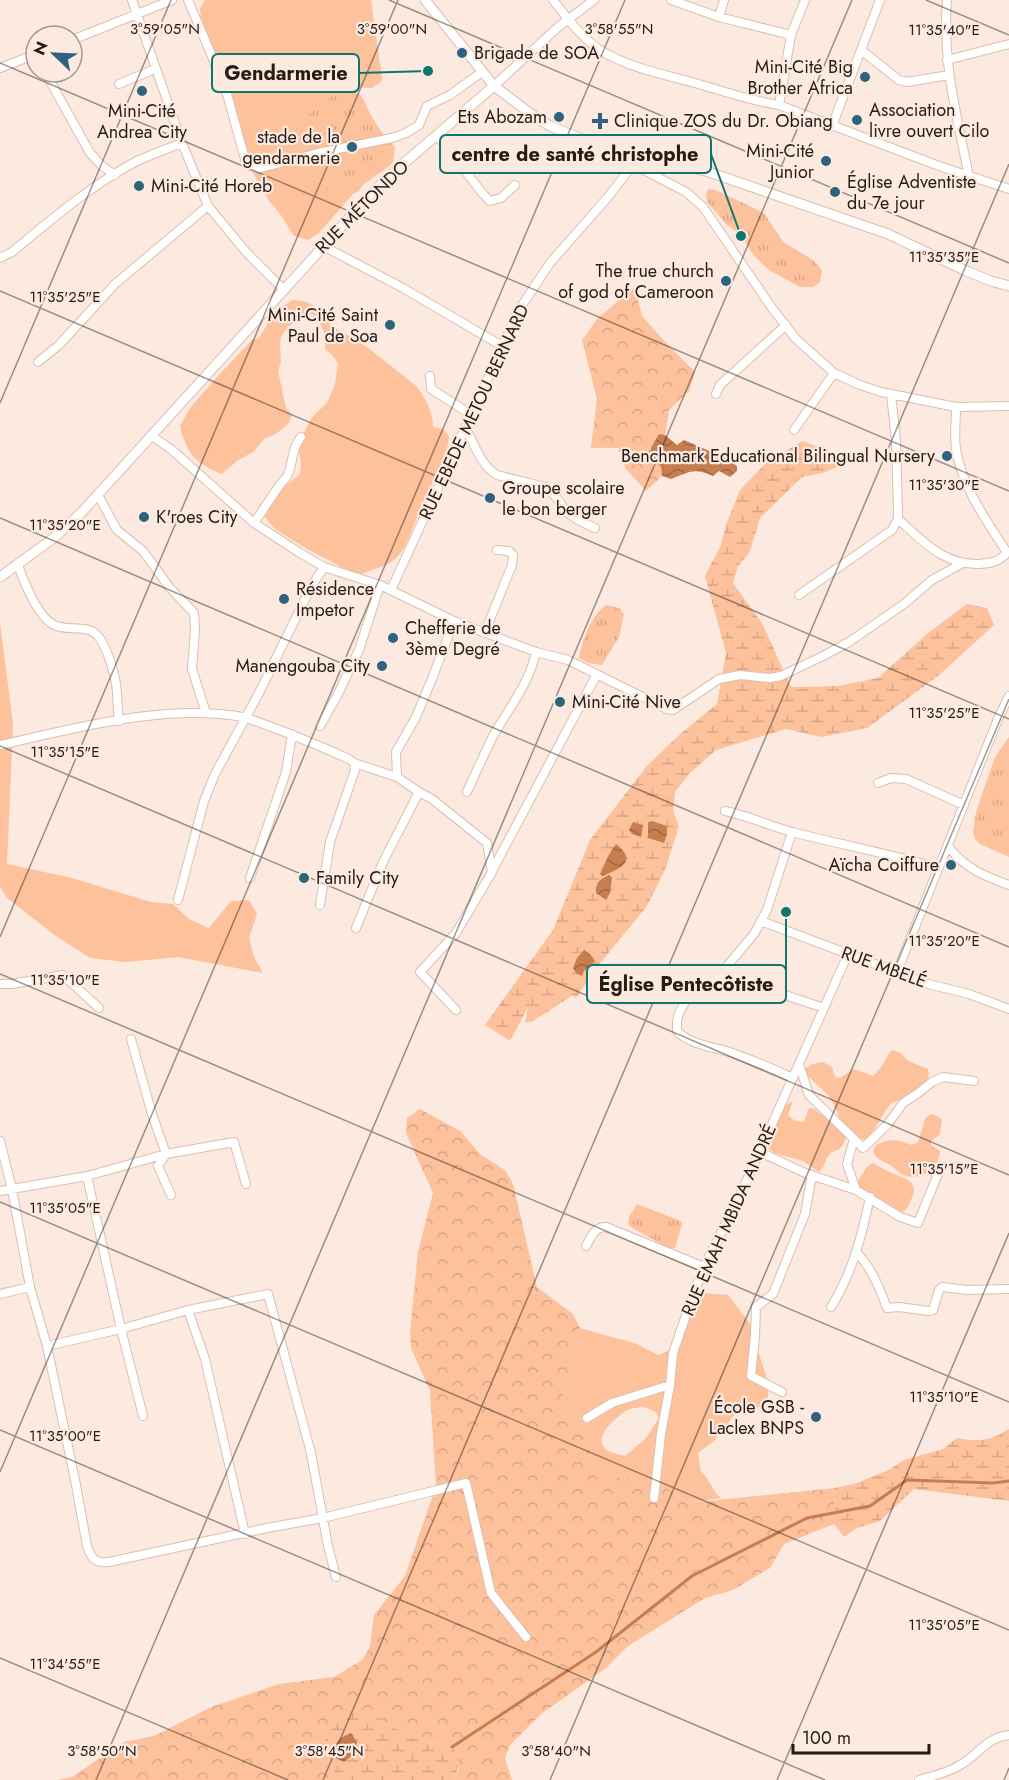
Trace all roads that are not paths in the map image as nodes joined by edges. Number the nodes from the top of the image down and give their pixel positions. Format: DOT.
graph roads {
  1 [pos="132,0"];
  2 [pos="172,0"];
  3 [pos="188,0"];
  4 [pos="425,0"];
  5 [pos="553,0"];
  6 [pos="594,0"];
  7 [pos="671,0"];
  8 [pos="724,0"];
  9 [pos="805,0"];
  10 [pos="880,0"];
  11 [pos="947,0"];
  12 [pos="137,14"];
  13 [pos="719,17"];
  14 [pos="568,19"];
  15 [pos="84,35"];
  16 [pos="791,35"];
  17 [pos="1009,44"];
  18 [pos="861,50"];
  19 [pos="24,59"];
  20 [pos="947,60"];
  21 [pos="0,68"];
  22 [pos="155,69"];
  23 [pos="482,72"];
  24 [pos="949,75"];
  25 [pos="52,84"];
  26 [pos="118,84"];
  27 [pos="494,86"];
  28 [pos="779,105"];
  29 [pos="832,126"];
  30 [pos="437,135"];
  31 [pos="182,143"];
  32 [pos="636,162"];
  33 [pos="115,175"];
  34 [pos="969,176"];
  35 [pos="515,185"];
  36 [pos="1009,189"];
  37 [pos="208,206"];
  38 [pos="323,246"];
  39 [pos="0,258"];
  40 [pos="1009,286"];
  41 [pos="284,290"];
  42 [pos="786,325"];
  43 [pos="502,346"];
  44 [pos="38,362"];
  45 [pos="834,373"];
  46 [pos="430,376"];
  47 [pos="716,394"];
  48 [pos="891,394"];
  49 [pos="1009,406"];
  50 [pos="956,407"];
  51 [pos="472,415"];
  52 [pos="466,429"];
  53 [pos="794,430"];
  54 [pos="152,436"];
  55 [pos="301,437"];
  56 [pos="98,495"];
  57 [pos="898,519"];
  58 [pos="254,523"];
  59 [pos="595,528"];
  60 [pos="497,550"];
  61 [pos="961,564"];
  62 [pos="18,565"];
  63 [pos="324,567"];
  64 [pos="0,578"];
  65 [pos="380,585"];
  66 [pos="391,590"];
  67 [pos="799,595"];
  68 [pos="454,621"];
  69 [pos="485,633"];
  70 [pos="536,652"];
  71 [pos="597,674"];
  72 [pos="1009,696"];
  73 [pos="206,713"];
  74 [pos="245,717"];
  75 [pos="119,721"];
  76 [pos="320,726"];
  77 [pos="292,734"];
  78 [pos="0,736"];
  79 [pos="9,743"];
  80 [pos="0,745"];
  81 [pos="354,763"];
  82 [pos="397,777"];
  83 [pos="878,783"];
  84 [pos="419,792"];
  85 [pos="467,792"];
  86 [pos="964,805"];
  87 [pos="725,811"];
  88 [pos="792,832"];
  89 [pos="948,846"];
  90 [pos="938,868"];
  91 [pos="492,872"];
  92 [pos="250,878"];
  93 [pos="1009,885"];
  94 [pos="178,900"];
  95 [pos="320,905"];
  96 [pos="761,921"];
  97 [pos="356,928"];
  98 [pos="848,954"];
  99 [pos="897,972"];
  100 [pos="0,984"];
  101 [pos="750,995"];
  102 [pos="99,1008"];
  103 [pos="824,1008"];
  104 [pos="1009,1009"];
  105 [pos="456,1010"];
  106 [pos="131,1039"];
  107 [pos="799,1064"];
  108 [pos="793,1078"];
  109 [pos="974,1081"];
  110 [pos="854,1139"];
  111 [pos="0,1141"];
  112 [pos="760,1152"];
  113 [pos="166,1154"];
  114 [pos="940,1169"];
  115 [pos="812,1175"];
  116 [pos="87,1176"];
  117 [pos="246,1184"];
  118 [pos="12,1189"];
  119 [pos="856,1190"];
  120 [pos="0,1191"];
  121 [pos="171,1195"];
  122 [pos="870,1197"];
  123 [pos="586,1246"];
  124 [pos="856,1252"];
  125 [pos="704,1268"];
  126 [pos="30,1287"];
  127 [pos="1009,1289"];
  128 [pos="0,1294"];
  129 [pos="831,1307"];
  130 [pos="188,1310"];
  131 [pos="121,1329"];
  132 [pos="46,1346"];
  133 [pos="670,1386"];
  134 [pos="782,1392"];
  135 [pos="143,1416"];
  136 [pos="587,1418"];
  137 [pos="654,1498"];
  138 [pos="323,1518"];
  139 [pos="245,1534"];
  140 [pos="336,1577"];
  141 [pos="526,1636"];
  142 [pos="1009,1734"];
  143 [pos="919,1780"];
  1 -- 12 [label="street"];
  2 -- 12 [label="street"];
  3 -- 23 [label="street"];
  4 -- 23 [label="street"];
  5 -- 14 [label="street"];
  6 -- 14 [label="street, RUE MÉTONDO"];
  7 -- 13 [label="street"];
  8 -- 13 [label="street"];
  9 -- 16 [label="street"];
  10 -- 18 [label="street"];
  11 -- 20 [label="street"];
  12 -- 15 [label="street"];
  12 -- 22 [label="street"];
  13 -- 16 [label="street"];
  14 -- 27 [label="street, RUE MÉTONDO"];
  14 -- 28 [label="street"];
  16 -- 28 [label="street"];
  17 -- 20 [label="street"];
  18 -- 24 [label="street"];
  18 -- 29 [label="street"];
  19 -- 21 [label="street"];
  20 -- 24 [label="street"];
  22 -- 26 [label="street"];
  22 -- 31 [label="street"];
  23 -- 27 [label="street"];
  24 -- 34 [label="street"];
  25 -- 33 [label="street"];
  27 -- 30 [label="street, RUE MÉTONDO"];
  27 -- 32 [label="street"];
  28 -- 29 [label="street"];
  29 -- 34 [label="street"];
  30 -- 35 [label="street"];
  30 -- 38 [label="street, RUE MÉTONDO"];
  31 -- 33 [label="street"];
  31 -- 37 [label="street"];
  32 -- 40 [label="street"];
  32 -- 42 [label="street"];
  32 -- 43 [label="street, RUE EBEDE METOU BERNARD"];
  33 -- 39 [label="street"];
  34 -- 36 [label="street"];
  37 -- 41 [label="street"];
  37 -- 44 [label="street"];
  38 -- 41 [label="street, RUE MÉTONDO"];
  38 -- 43 [label="street"];
  41 -- 54 [label="street, RUE MÉTONDO"];
  42 -- 45 [label="street"];
  42 -- 47 [label="street"];
  43 -- 51 [label="street, RUE EBEDE METOU BERNARD"];
  45 -- 48 [label="street"];
  45 -- 53 [label="street"];
  46 -- 51 [label="street"];
  48 -- 50 [label="street"];
  48 -- 57 [label="street"];
  49 -- 50 [label="street"];
  50 -- 61 [label="street"];
  51 -- 52 [label="street, RUE EBEDE METOU BERNARD"];
  52 -- 59 [label="street"];
  52 -- 66 [label="street, RUE EBEDE METOU BERNARD"];
  54 -- 56 [label="street, RUE MÉTONDO"];
  54 -- 58 [label="street"];
  55 -- 58 [label="street"];
  56 -- 62 [label="street, RUE MÉTONDO"];
  56 -- 73 [label="street"];
  57 -- 61 [label="street"];
  57 -- 67 [label="street"];
  58 -- 63 [label="street"];
  60 -- 69 [label="street"];
  61 -- 71 [label="street"];
  62 -- 64 [label="street, RUE MÉTONDO"];
  62 -- 75 [label="street"];
  63 -- 65 [label="street"];
  63 -- 74 [label="street"];
  65 -- 66 [label="street"];
  65 -- 76 [label="street"];
  66 -- 68 [label="street"];
  68 -- 69 [label="street"];
  68 -- 82 [label="street"];
  69 -- 70 [label="street"];
  70 -- 71 [label="street"];
  70 -- 85 [label="street"];
  71 -- 91 [label="street"];
  72 -- 86 [label="street"];
  73 -- 74 [label="street"];
  73 -- 75 [label="street"];
  74 -- 77 [label="street"];
  74 -- 94 [label="street"];
  75 -- 79 [label="street"];
  77 -- 81 [label="street"];
  77 -- 92 [label="street"];
  78 -- 79 [label="street"];
  79 -- 80 [label="street"];
  81 -- 82 [label="street"];
  81 -- 95 [label="street"];
  82 -- 84 [label="street"];
  83 -- 86 [label="street"];
  84 -- 91 [label="street"];
  84 -- 97 [label="street"];
  86 -- 89 [label="street"];
  87 -- 88 [label="street"];
  88 -- 90 [label="street"];
  88 -- 96 [label="street"];
  89 -- 90 [label="street"];
  89 -- 93 [label="street"];
  90 -- 99 [label="street"];
  91 -- 105 [label="street"];
  96 -- 98 [label="street, RUE MBELÉ"];
  96 -- 108 [label="street"];
  98 -- 99 [label="street, RUE MBELÉ"];
  98 -- 103 [label="street, RUE EMAH MBIDA ANDRÉ"];
  99 -- 104 [label="street, RUE MBELÉ"];
  100 -- 102 [label="street"];
  101 -- 103 [label="street"];
  103 -- 107 [label="street, RUE EMAH MBIDA ANDRÉ"];
  106 -- 113 [label="street"];
  107 -- 108 [label="street, RUE EMAH MBIDA ANDRÉ"];
  107 -- 110 [label="street"];
  108 -- 112 [label="street, RUE EMAH MBIDA ANDRÉ"];
  109 -- 110 [label="street"];
  110 -- 119 [label="street"];
  111 -- 118 [label="street"];
  112 -- 115 [label="street"];
  112 -- 125 [label="street, RUE EMAH MBIDA ANDRÉ"];
  113 -- 116 [label="street"];
  113 -- 117 [label="street"];
  113 -- 121 [label="street"];
  114 -- 122 [label="street"];
  115 -- 119 [label="street"];
  115 -- 134 [label="street"];
  116 -- 118 [label="street"];
  116 -- 131 [label="street"];
  118 -- 120 [label="street"];
  118 -- 126 [label="street"];
  119 -- 122 [label="street"];
  122 -- 124 [label="street"];
  123 -- 125 [label="street"];
  124 -- 127 [label="street"];
  124 -- 129 [label="street"];
  125 -- 133 [label="street, RUE EMAH MBIDA ANDRÉ"];
  126 -- 128 [label="street"];
  126 -- 132 [label="street"];
  130 -- 131 [label="street"];
  130 -- 138 [label="street"];
  130 -- 139 [label="street"];
  131 -- 132 [label="street"];
  131 -- 135 [label="street"];
  132 -- 139 [label="street"];
  133 -- 136 [label="street"];
  133 -- 137 [label="street, RUE EMAH MBIDA ANDRÉ"];
  138 -- 139 [label="street"];
  138 -- 140 [label="street"];
  138 -- 141 [label="street"];
  142 -- 143 [label="street"];
}
